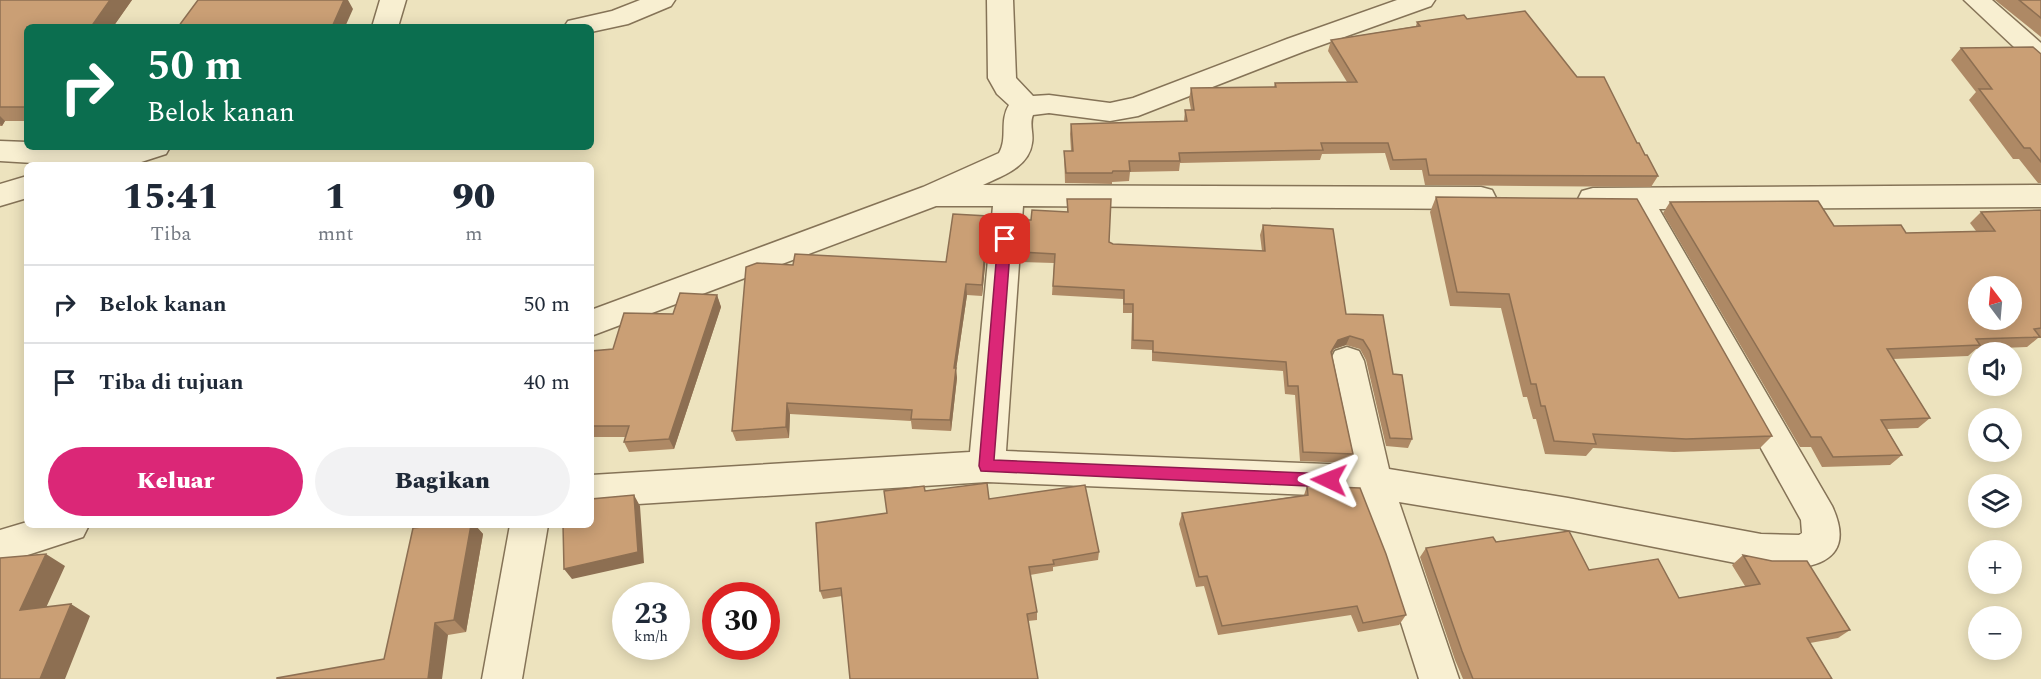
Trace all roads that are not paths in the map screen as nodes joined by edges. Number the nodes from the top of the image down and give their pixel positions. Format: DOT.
graph roads {
  1 [pos="393,0"];
  2 [pos="662,0"];
  3 [pos="1000,0"];
  4 [pos="1422,0"];
  5 [pos="1977,0"];
  6 [pos="387,24"];
  7 [pos="591,24"];
  8 [pos="2041,58"];
  9 [pos="1026,106"];
  10 [pos="146,150"];
  11 [pos="0,151"];
  12 [pos="109,161"];
  13 [pos="24,188"];
  14 [pos="1009,194"];
  15 [pos="0,195"];
  16 [pos="934,195"];
  17 [pos="2041,196"];
  18 [pos="1508,199"];
  19 [pos="1567,199"];
  20 [pos="1638,200"];
  21 [pos="594,322"];
  22 [pos="1347,361"];
  23 [pos="987,466"];
  24 [pos="1374,482"];
  25 [pos="594,491"];
  26 [pos="61,528"];
  27 [pos="528,528"];
  28 [pos="0,548"];
  29 [pos="502,679"];
  30 [pos="1438,679"];
  1 -- 6 [label="street"];
  2 -- 7 [label="street"];
  3 -- 9 [label="street"];
  4 -- 9 [label="street"];
  5 -- 8 [label="street"];
  9 -- 16 [label="street"];
  10 -- 12 [label="street"];
  11 -- 12 [label="street"];
  13 -- 15 [label="street"];
  14 -- 16 [label="street"];
  14 -- 18 [label="street"];
  14 -- 23 [label="street"];
  16 -- 21 [label="street"];
  17 -- 20 [label="street"];
  19 -- 20 [label="street"];
  20 -- 24 [label="street"];
  22 -- 24 [label="street"];
  23 -- 24 [label="street"];
  23 -- 25 [label="street"];
  24 -- 30 [label="street"];
  26 -- 28 [label="street"];
  27 -- 29 [label="street"];
}
